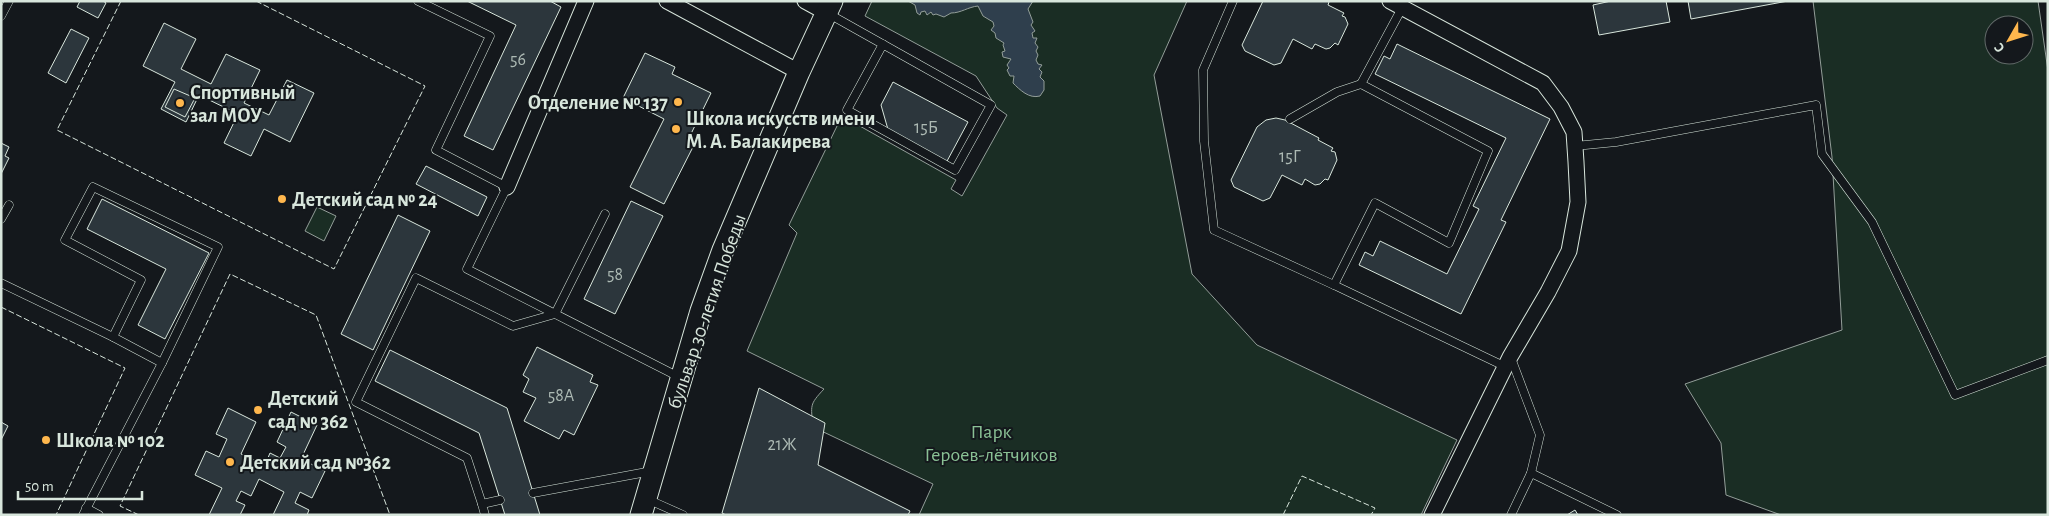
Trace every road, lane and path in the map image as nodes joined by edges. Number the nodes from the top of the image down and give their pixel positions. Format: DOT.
graph roads {
  1 [pos="8,1"];
  2 [pos="418,1"];
  3 [pos="586,1"];
  4 [pos="667,1"];
  5 [pos="805,1"];
  6 [pos="1233,1"];
  7 [pos="1396,5"];
  8 [pos="829,7"];
  9 [pos="1,16"];
  10 [pos="883,44"];
  11 [pos="799,72"];
  12 [pos="1361,84"];
  13 [pos="1290,120"];
  14 [pos="1575,146"];
  15 [pos="507,187"];
  16 [pos="8,204"];
  17 [pos="605,214"];
  18 [pos="1,219"];
  19 [pos="1,283"];
  20 [pos="1334,285"];
  21 [pos="555,314"];
  22 [pos="113,337"];
  23 [pos="2048,360"];
  24 [pos="1508,362"];
  25 [pos="162,363"];
  26 [pos="681,378"];
  27 [pos="653,471"];
  28 [pos="1531,473"];
  29 [pos="533,493"];
  30 [pos="500,500"];
  31 [pos="482,504"];
  32 [pos="643,506"];
  33 [pos="85,511"];
  34 [pos="99,515"];
  35 [pos="485,515"];
  36 [pos="683,515"];
  37 [pos="1432,515"];
  38 [pos="1511,515"];
  39 [pos="1618,515"];
  1 -- 9 [label="lane"];
  2 -- 15 [label="lane"];
  3 -- 15 [label="street"];
  4 -- 11 [label="street"];
  5 -- 8 [label="street"];
  6 -- 20 [label="lane"];
  7 -- 12 [label="lane"];
  7 -- 14 [label="street"];
  8 -- 10 [label="lane"];
  8 -- 11 [label="main road, бульвар 30-летия Победы"];
  10 -- 10 [label="lane"];
  11 -- 26 [label="main road, бульвар 30-летия Победы"];
  12 -- 13 [label="lane"];
  12 -- 20 [label="lane"];
  14 -- 23 [label="lane"];
  14 -- 24 [label="street"];
  15 -- 21 [label="lane"];
  16 -- 18 [label="lane"];
  17 -- 21 [label="lane"];
  19 -- 22 [label="lane"];
  20 -- 24 [label="lane"];
  21 -- 26 [label="lane"];
  21 -- 31 [label="lane"];
  22 -- 25 [label="lane"];
  22 -- 25 [label="lane"];
  24 -- 28 [label="lane"];
  24 -- 37 [label="street"];
  25 -- 33 [label="lane"];
  26 -- 27 [label="main road, бульвар 30-летия Победы"];
  27 -- 29 [label="lane"];
  27 -- 32 [label="main road, бульвар 30-летия Победы"];
  28 -- 38 [label="lane"];
  28 -- 39 [label="lane"];
  30 -- 31 [label="lane"];
  31 -- 35 [label="lane"];
  32 -- 36 [label="lane"];
  33 -- 34 [label="lane"];
}
